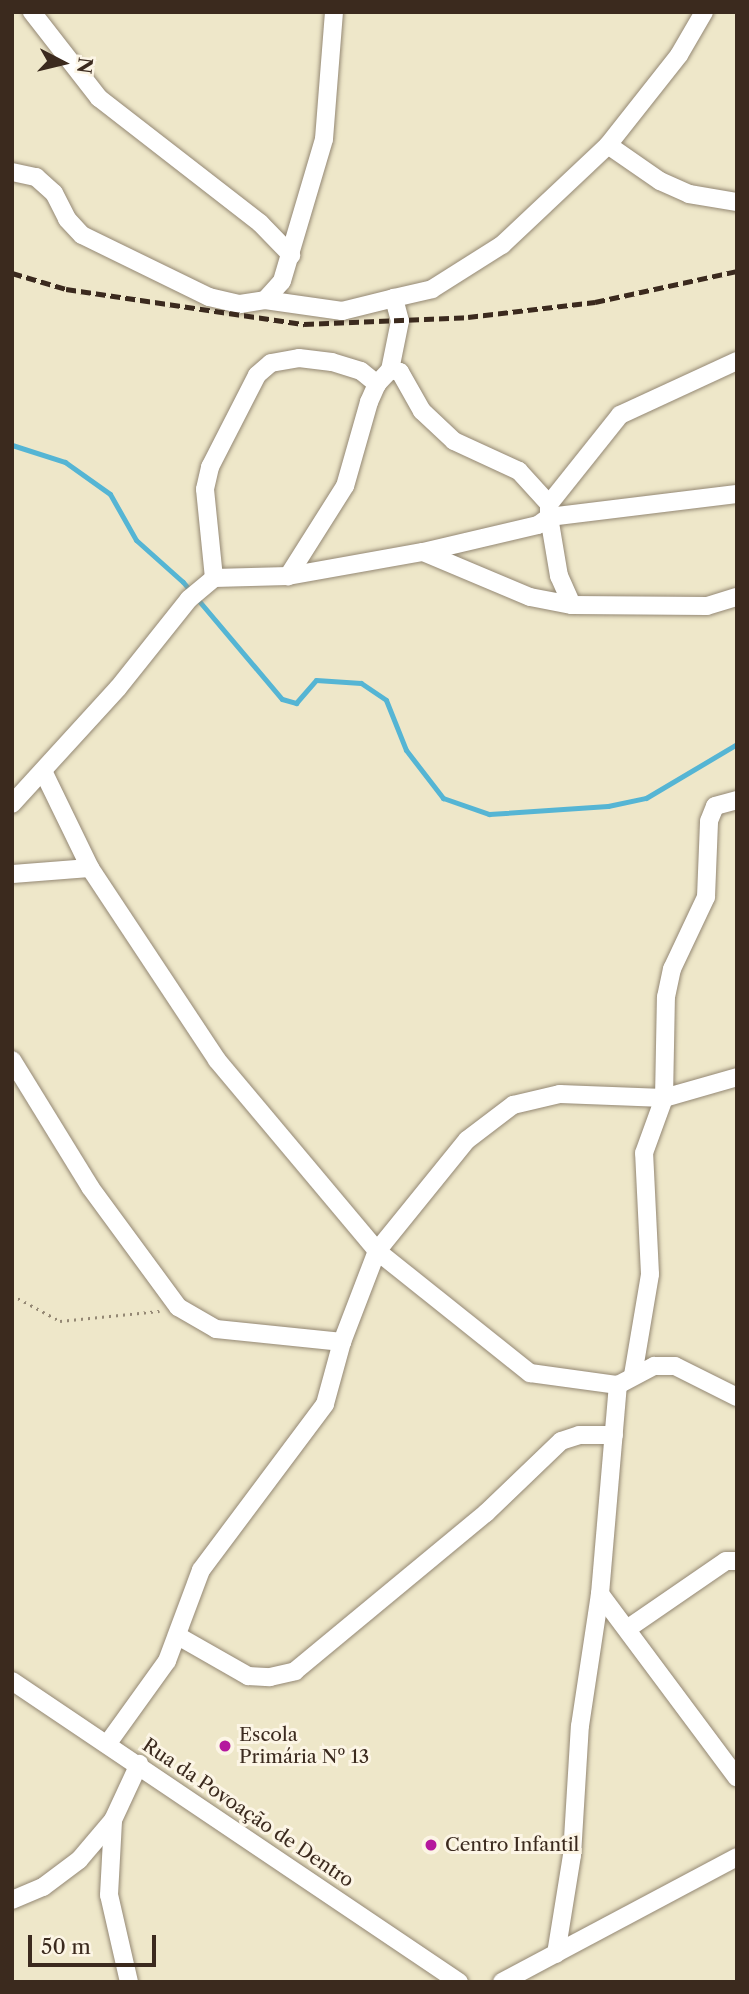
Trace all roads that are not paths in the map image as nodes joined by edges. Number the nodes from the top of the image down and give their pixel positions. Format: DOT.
graph roads {
  1 [pos="32,12"];
  2 [pos="334,12"];
  3 [pos="704,12"];
  4 [pos="608,145"];
  5 [pos="12,172"];
  6 [pos="737,202"];
  7 [pos="291,255"];
  8 [pos="394,298"];
  9 [pos="265,300"];
  10 [pos="737,360"];
  11 [pos="390,370"];
  12 [pos="377,384"];
  13 [pos="737,494"];
  14 [pos="549,510"];
  15 [pos="423,552"];
  16 [pos="288,576"];
  17 [pos="210,582"];
  18 [pos="737,597"];
  19 [pos="572,605"];
  20 [pos="43,771"];
  21 [pos="737,800"];
  22 [pos="12,804"];
  23 [pos="90,868"];
  24 [pos="12,874"];
  25 [pos="12,1060"];
  26 [pos="737,1077"];
  27 [pos="664,1098"];
  28 [pos="377,1251"];
  29 [pos="342,1342"];
  30 [pos="633,1375"];
  31 [pos="618,1385"];
  32 [pos="737,1397"];
  33 [pos="614,1435"];
  34 [pos="737,1561"];
  35 [pos="600,1594"];
  36 [pos="627,1629"];
  37 [pos="178,1636"];
  38 [pos="12,1681"];
  39 [pos="108,1743"];
  40 [pos="139,1764"];
  41 [pos="737,1778"];
  42 [pos="113,1820"];
  43 [pos="737,1857"];
  44 [pos="12,1900"];
  45 [pos="555,1954"];
  46 [pos="129,1982"];
  47 [pos="459,1982"];
  48 [pos="502,1982"];
  1 -- 7 [label="street"];
  2 -- 7 [label="street"];
  3 -- 4 [label="street"];
  4 -- 6 [label="street"];
  4 -- 8 [label="street"];
  5 -- 9 [label="street"];
  7 -- 9 [label="street"];
  8 -- 9 [label="street"];
  8 -- 11 [label="street"];
  10 -- 14 [label="street"];
  11 -- 12 [label="street"];
  11 -- 14 [label="street"];
  12 -- 16 [label="street"];
  12 -- 17 [label="street"];
  13 -- 14 [label="street"];
  14 -- 15 [label="street"];
  14 -- 19 [label="street"];
  15 -- 16 [label="street"];
  15 -- 19 [label="street"];
  16 -- 17 [label="street"];
  17 -- 20 [label="street"];
  18 -- 19 [label="street"];
  20 -- 22 [label="street"];
  20 -- 23 [label="street"];
  21 -- 27 [label="street"];
  23 -- 24 [label="street"];
  23 -- 28 [label="street"];
  25 -- 29 [label="street"];
  26 -- 27 [label="street"];
  27 -- 28 [label="street"];
  27 -- 30 [label="street"];
  28 -- 29 [label="street"];
  28 -- 31 [label="street"];
  29 -- 37 [label="street"];
  30 -- 31 [label="street"];
  30 -- 32 [label="street"];
  31 -- 33 [label="street"];
  33 -- 35 [label="street"];
  33 -- 37 [label="street"];
  34 -- 36 [label="street"];
  35 -- 36 [label="street"];
  35 -- 45 [label="street"];
  36 -- 41 [label="street"];
  37 -- 39 [label="street"];
  38 -- 39 [label="street, Rua da Povoação de Dentro"];
  39 -- 40 [label="street, Rua da Povoação de Dentro"];
  40 -- 42 [label="street"];
  40 -- 47 [label="street, Rua da Povoação de Dentro"];
  42 -- 44 [label="street"];
  42 -- 46 [label="street"];
  43 -- 45 [label="street"];
  45 -- 48 [label="street"];
}
